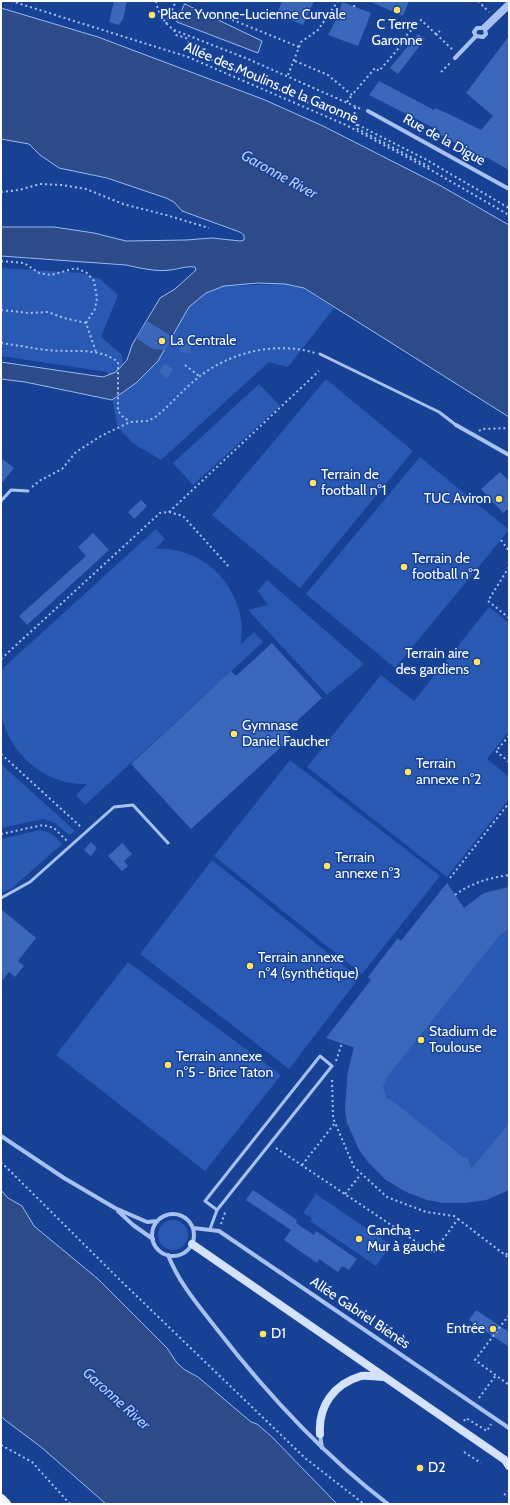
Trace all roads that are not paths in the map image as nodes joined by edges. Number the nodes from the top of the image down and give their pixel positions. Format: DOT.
graph roads {
  1 [pos="509,2"];
  2 [pos="509,7"];
  3 [pos="476,36"];
  4 [pos="457,56"];
  5 [pos="368,111"];
  6 [pos="509,189"];
  7 [pos="320,354"];
  8 [pos="456,425"];
  9 [pos="509,455"];
  10 [pos="28,491"];
  11 [pos="1,501"];
  12 [pos="168,843"];
  13 [pos="1,898"];
  14 [pos="1,1136"];
  15 [pos="115,1208"];
  16 [pos="217,1210"];
  17 [pos="157,1221"];
  18 [pos="193,1228"];
  19 [pos="210,1229"];
  20 [pos="153,1238"];
  21 [pos="192,1244"];
  22 [pos="168,1255"];
  23 [pos="384,1377"];
  24 [pos="509,1428"];
  25 [pos="320,1434"];
  26 [pos="322,1449"];
  27 [pos="508,1462"];
  28 [pos="1,1499"];
  29 [pos="6,1504"];
  30 [pos="388,1504"];
  1 -- 3 [label="street"];
  2 -- 3 [label="street"];
  3 -- 4 [label="street"];
  5 -- 6 [label="street, Rue de la Digue"];
  7 -- 8 [label="lane"];
  8 -- 9 [label="street"];
  10 -- 11 [label="lane"];
  12 -- 13 [label="lane"];
  14 -- 15 [label="street"];
  15 -- 17 [label="street"];
  15 -- 20 [label="street"];
  16 -- 16 [label="lane"];
  16 -- 19 [label="lane"];
  17 -- 18 [label="street"];
  17 -- 20 [label="street"];
  18 -- 19 [label="street, Allée Gabriel Biénès"];
  18 -- 21 [label="street"];
  19 -- 24 [label="street, Allée Gabriel Biénès"];
  20 -- 22 [label="street"];
  21 -- 22 [label="street"];
  21 -- 23 [label="main road"];
  22 -- 26 [label="street"];
  23 -- 25 [label="main road"];
  23 -- 27 [label="main road"];
  25 -- 26 [label="street"];
  26 -- 30 [label="street"];
  28 -- 29 [label="main road"];
}
